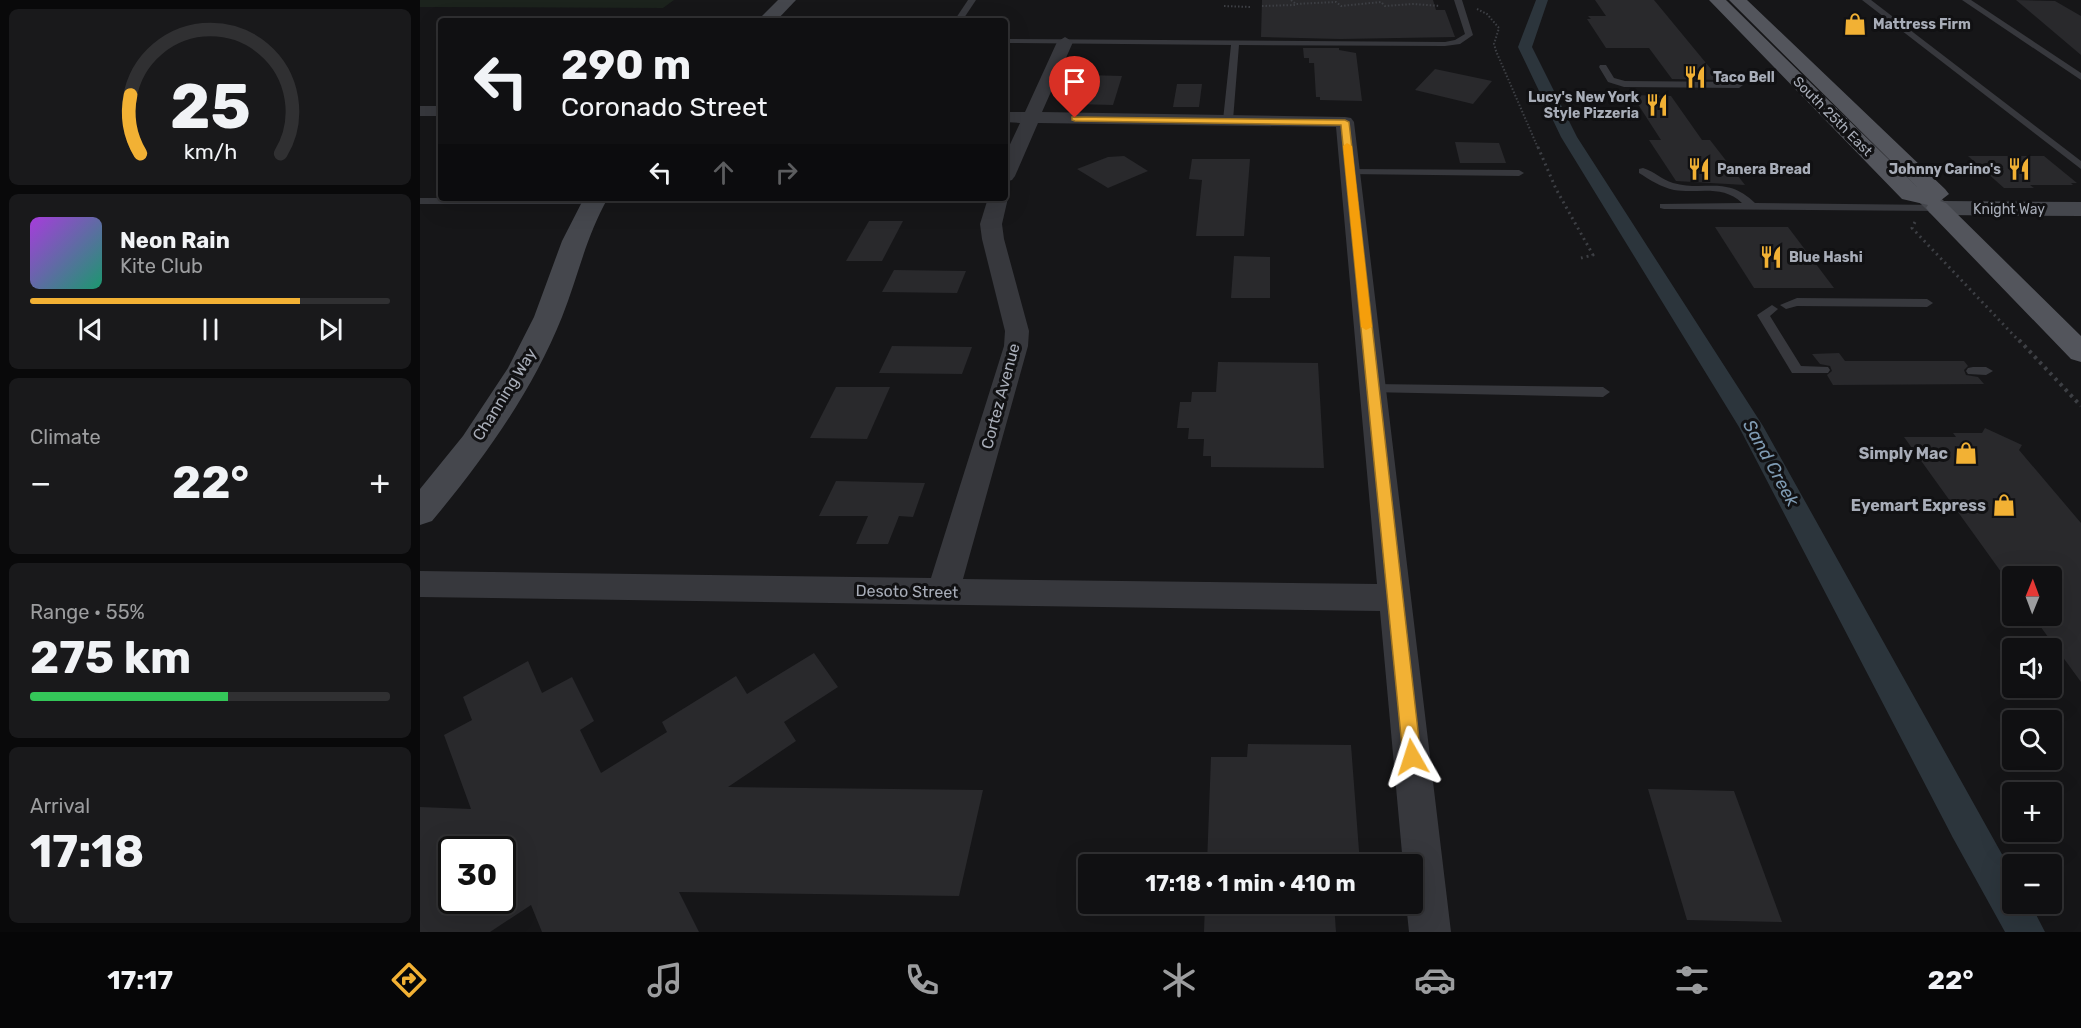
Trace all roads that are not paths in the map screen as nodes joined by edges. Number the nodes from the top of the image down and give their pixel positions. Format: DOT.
graph roads {
  1 [pos="788,0"];
  2 [pos="972,0"];
  3 [pos="1458,0"];
  4 [pos="1717,0"];
  5 [pos="1737,0"];
  6 [pos="1866,0"];
  7 [pos="1966,0"];
  8 [pos="769,18"];
  9 [pos="960,18"];
  10 [pos="1762,35"];
  11 [pos="1008,41"];
  12 [pos="1065,42"];
  13 [pos="1235,44"];
  14 [pos="1603,67"];
  15 [pos="2081,77"];
  16 [pos="1739,84"];
  17 [pos="420,111"];
  18 [pos="438,111"];
  19 [pos="1008,117"];
  20 [pos="1030,118"];
  21 [pos="1228,120"];
  22 [pos="2081,165"];
  23 [pos="1008,169"];
  24 [pos="1643,171"];
  25 [pos="1350,172"];
  26 [pos="1519,173"];
  27 [pos="420,201"];
  28 [pos="438,201"];
  29 [pos="595,201"];
  30 [pos="997,201"];
  31 [pos="1664,206"];
  32 [pos="1752,207"];
  33 [pos="1927,209"];
  34 [pos="2081,209"];
  35 [pos="1927,303"];
  36 [pos="1786,305"];
  37 [pos="1772,309"];
  38 [pos="2081,352"];
  39 [pos="1824,370"];
  40 [pos="1373,389"];
  41 [pos="1603,392"];
  42 [pos="420,512"];
  43 [pos="420,584"];
  44 [pos="943,592"];
  45 [pos="1395,598"];
  46 [pos="1430,932"];
  1 -- 8 [label="main road"];
  2 -- 9 [label="lane"];
  3 -- 13 [label="lane"];
  4 -- 10 [label="main road, South 25th East"];
  5 -- 10 [label="main road, South 25th East"];
  6 -- 22 [label="lane"];
  7 -- 15 [label="lane"];
  10 -- 33 [label="main road, South 25th East"];
  11 -- 12 [label="lane"];
  12 -- 13 [label="lane"];
  12 -- 20 [label="street"];
  13 -- 21 [label="lane"];
  14 -- 16 [label="lane"];
  17 -- 18 [label="street"];
  19 -- 20 [label="street"];
  20 -- 21 [label="street"];
  20 -- 23 [label="street"];
  21 -- 25 [label="street"];
  24 -- 32 [label="lane"];
  25 -- 26 [label="lane"];
  25 -- 40 [label="street"];
  27 -- 28 [label="lane"];
  29 -- 42 [label="main road, Channing Way"];
  30 -- 44 [label="street, Cortez Avenue"];
  31 -- 32 [label="lane"];
  32 -- 33 [label="lane"];
  33 -- 34 [label="main road, Knight Way"];
  33 -- 38 [label="main road, South 25th East"];
  35 -- 36 [label="lane"];
  37 -- 39 [label="lane"];
  40 -- 41 [label="lane"];
  40 -- 45 [label="street"];
  43 -- 44 [label="street, Desoto Street"];
  44 -- 45 [label="street, Desoto Street"];
  45 -- 46 [label="street"];
}
